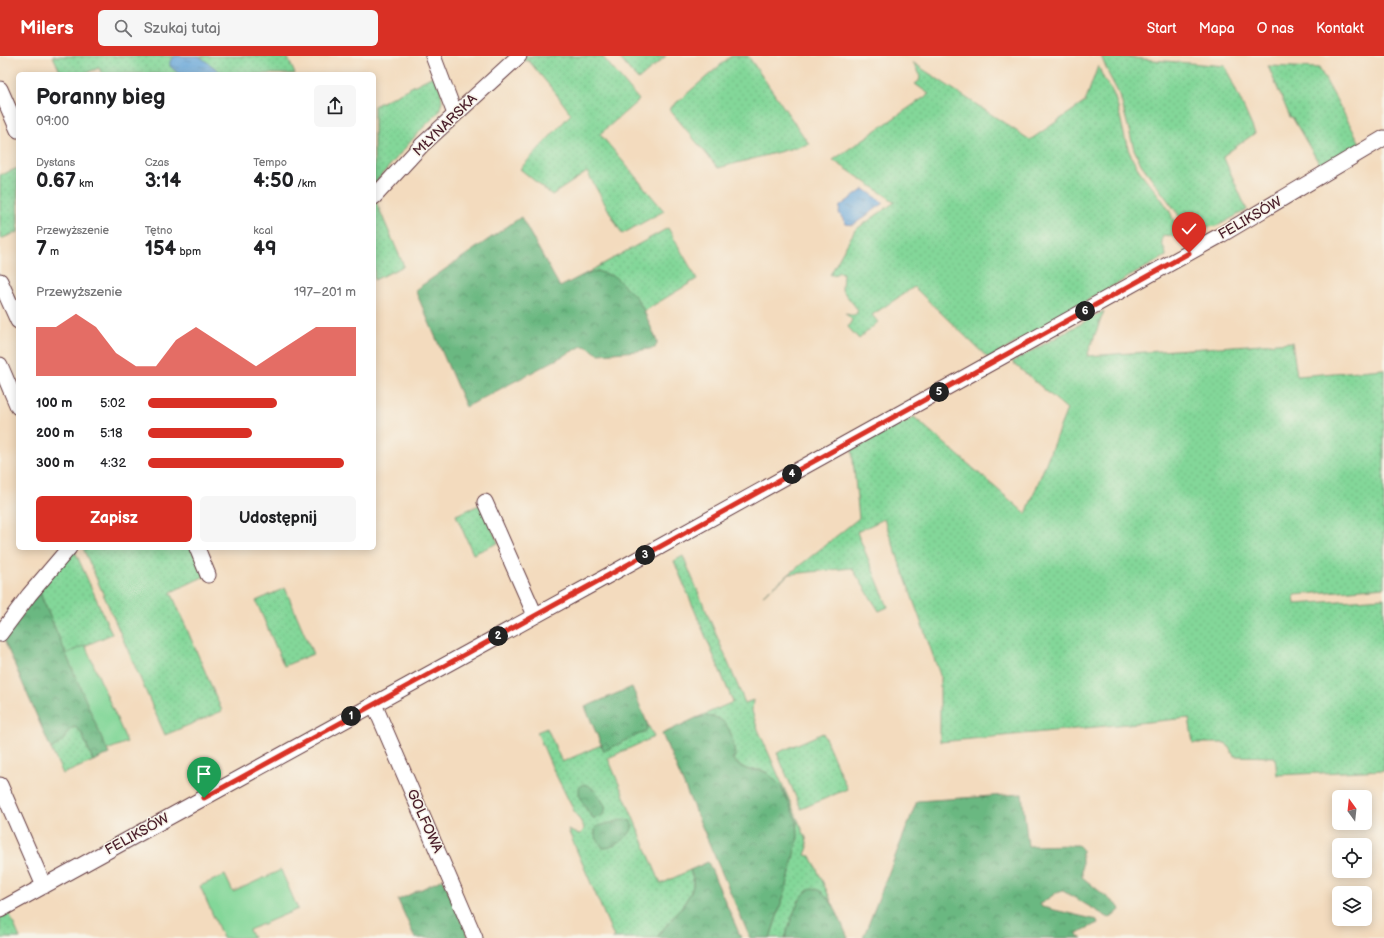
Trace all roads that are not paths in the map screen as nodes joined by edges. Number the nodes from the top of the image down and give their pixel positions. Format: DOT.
graph roads {
  1 [pos="433,56"];
  2 [pos="519,56"];
  3 [pos="0,89"];
  4 [pos="455,114"];
  5 [pos="16,125"];
  6 [pos="1384,138"];
  7 [pos="376,195"];
  8 [pos="0,281"];
  9 [pos="16,317"];
  10 [pos="0,365"];
  11 [pos="16,402"];
  12 [pos="486,502"];
  13 [pos="67,550"];
  14 [pos="198,550"];
  15 [pos="208,575"];
  16 [pos="535,615"];
  17 [pos="0,634"];
  18 [pos="374,704"];
  19 [pos="0,785"];
  20 [pos="44,886"];
  21 [pos="0,910"];
  22 [pos="475,938"];
  1 -- 4 [label="street"];
  2 -- 4 [label="street, MŁYNARSKA"];
  3 -- 5 [label="street"];
  4 -- 7 [label="street, MŁYNARSKA"];
  6 -- 16 [label="street, FELIKSÓW"];
  8 -- 9 [label="street"];
  10 -- 11 [label="street"];
  12 -- 16 [label="street"];
  13 -- 17 [label="street"];
  14 -- 15 [label="street"];
  16 -- 18 [label="street, FELIKSÓW"];
  18 -- 20 [label="street, FELIKSÓW"];
  18 -- 22 [label="street, GOLFOWA"];
  19 -- 20 [label="street"];
  20 -- 21 [label="street, FELIKSÓW"];
}
